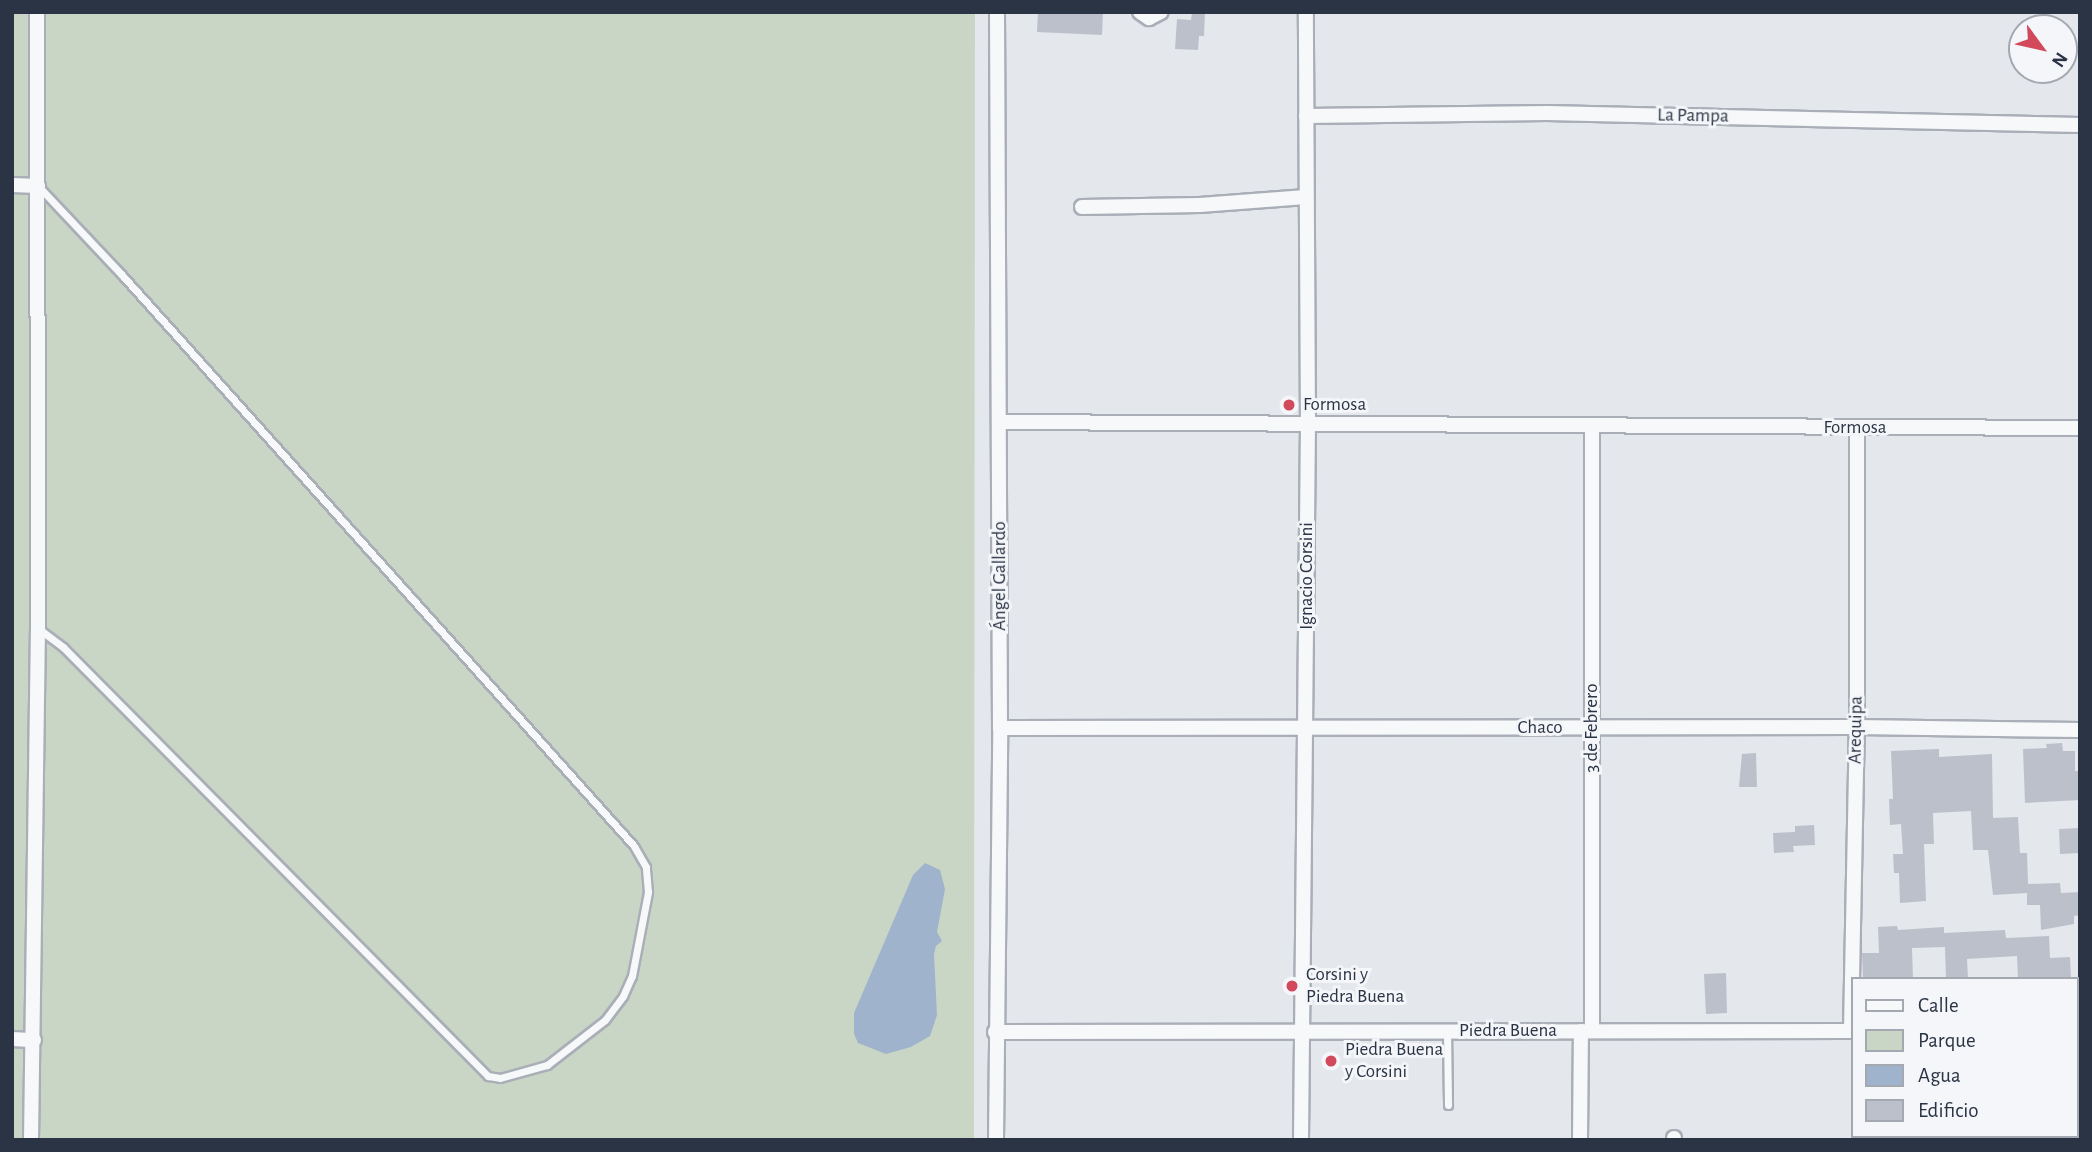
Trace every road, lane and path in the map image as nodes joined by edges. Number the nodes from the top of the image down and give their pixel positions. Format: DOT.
graph roads {
  1 [pos="37,12"];
  2 [pos="997,12"];
  3 [pos="1140,12"];
  4 [pos="1161,12"];
  5 [pos="1306,12"];
  6 [pos="1306,116"];
  7 [pos="2080,125"];
  8 [pos="12,185"];
  9 [pos="38,186"];
  10 [pos="1306,197"];
  11 [pos="1082,208"];
  12 [pos="999,422"];
  13 [pos="1308,424"];
  14 [pos="1592,425"];
  15 [pos="2080,428"];
  16 [pos="1857,429"];
  17 [pos="38,629"];
  18 [pos="1306,727"];
  19 [pos="1857,727"];
  20 [pos="1000,728"];
  21 [pos="1592,728"];
  22 [pos="2080,730"];
  23 [pos="1853,977"];
  24 [pos="1447,1030"];
  25 [pos="1303,1031"];
  26 [pos="1587,1031"];
  27 [pos="1850,1031"];
  28 [pos="995,1032"];
  29 [pos="12,1039"];
  30 [pos="34,1040"];
  31 [pos="1448,1105"];
  32 [pos="31,1140"];
  33 [pos="996,1140"];
  34 [pos="1301,1140"];
  35 [pos="1580,1140"];
  1 -- 9 [label="street"];
  2 -- 12 [label="street, Ángel Gallardo"];
  3 -- 4 [label="street"];
  5 -- 6 [label="street, Ignacio Corsini"];
  6 -- 7 [label="street, La Pampa"];
  6 -- 10 [label="street, Ignacio Corsini"];
  8 -- 9 [label="street"];
  9 -- 17 [label="street"];
  9 -- 17 [label="lane"];
  10 -- 11 [label="street"];
  10 -- 13 [label="street, Ignacio Corsini"];
  12 -- 13 [label="street, Formosa"];
  12 -- 20 [label="street, Ángel Gallardo"];
  13 -- 14 [label="street, Formosa"];
  13 -- 18 [label="street, Ignacio Corsini"];
  14 -- 16 [label="street, Formosa"];
  14 -- 21 [label="street, 3 de Febrero"];
  15 -- 16 [label="street, Formosa"];
  16 -- 19 [label="street, Arequipa"];
  17 -- 30 [label="street"];
  18 -- 20 [label="street, Chaco"];
  18 -- 21 [label="street, Chaco"];
  18 -- 25 [label="street, Ignacio Corsini"];
  19 -- 21 [label="street, Chaco"];
  19 -- 22 [label="street, Chaco"];
  19 -- 23 [label="street, Arequipa"];
  20 -- 28 [label="street, Ángel Gallardo"];
  21 -- 26 [label="street, 3 de Febrero"];
  24 -- 25 [label="street, Piedra Buena"];
  24 -- 26 [label="street, Piedra Buena"];
  24 -- 31 [label="lane"];
  25 -- 28 [label="street, Piedra Buena"];
  25 -- 34 [label="street, Ignacio Corsini"];
  26 -- 27 [label="street, Piedra Buena"];
  26 -- 35 [label="street, 3 de Febrero"];
  28 -- 33 [label="street, Ángel Gallardo"];
  29 -- 30 [label="street"];
  30 -- 32 [label="street"];
}
